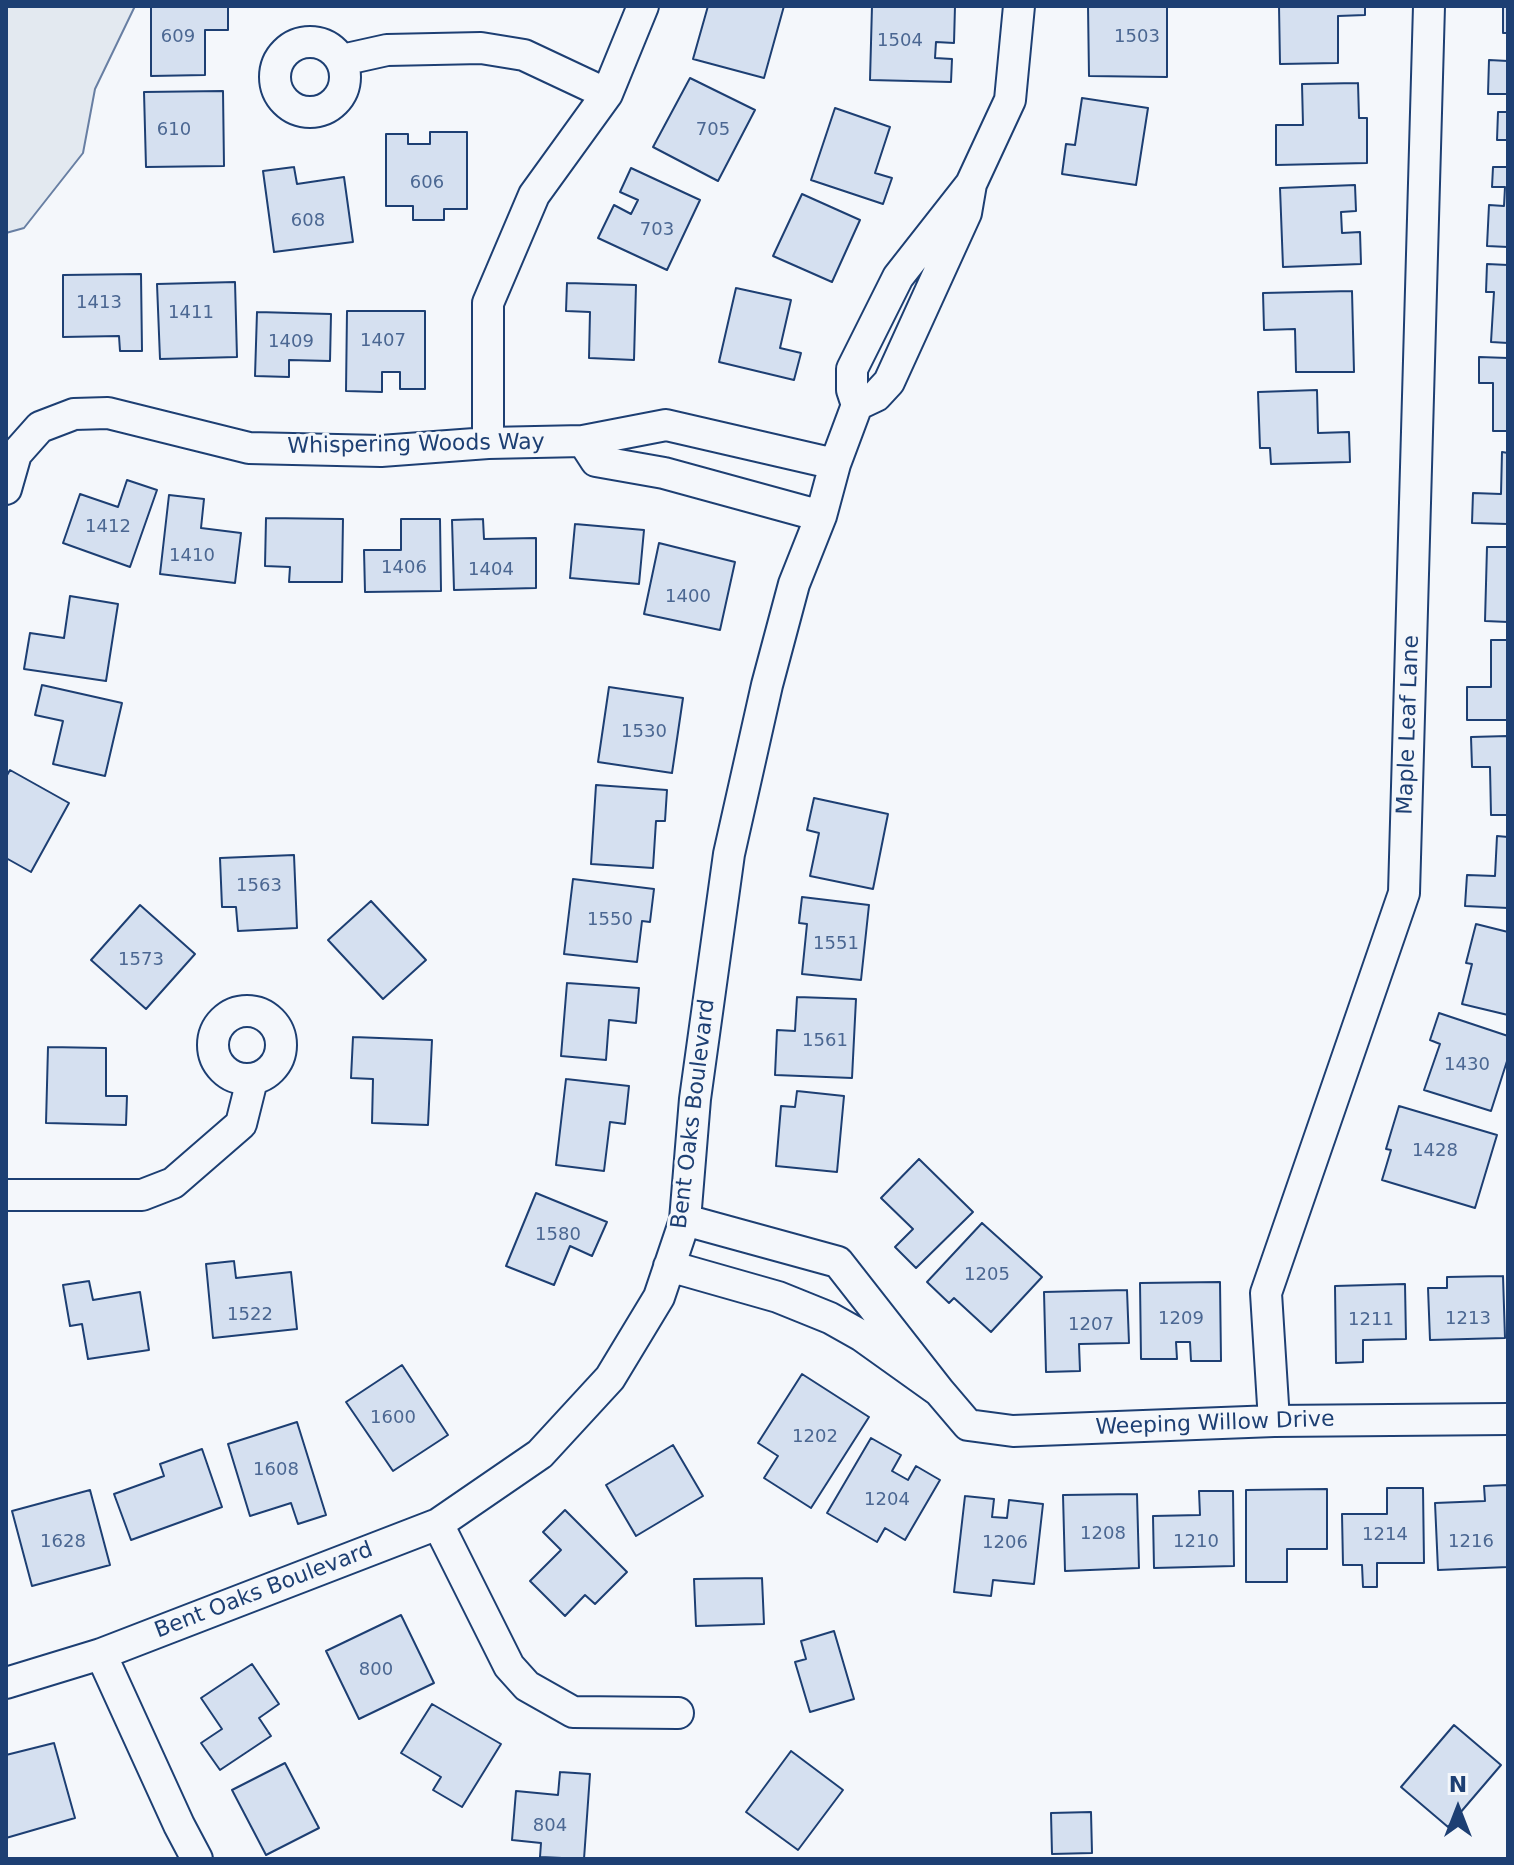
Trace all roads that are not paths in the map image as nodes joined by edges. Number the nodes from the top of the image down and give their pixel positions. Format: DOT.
graph roads {
  1 [pos="643,6"];
  2 [pos="1019,6"];
  3 [pos="1429,6"];
  4 [pos="342,60"];
  5 [pos="607,94"];
  6 [pos="583,441"];
  7 [pos="488,443"];
  8 [pos="835,464"];
  9 [pos="6,489"];
  10 [pos="821,516"];
  11 [pos="252,1080"];
  12 [pos="6,1195"];
  13 [pos="685,1220"];
  14 [pos="669,1266"];
  15 [pos="939,1391"];
  16 [pos="1508,1419"];
  17 [pos="1274,1421"];
  18 [pos="438,1524"];
  19 [pos="101,1654"];
  20 [pos="6,1683"];
  21 [pos="678,1713"];
  22 [pos="197,1859"];
  1 -- 5 [label="street"];
  2 -- 8 [label="street, Bent Oaks Boulevard"];
  3 -- 17 [label="street, Maple Leaf Lane"];
  4 -- 5 [label="street"];
  5 -- 7 [label="street"];
  6 -- 7 [label="street, Whispering Woods Way"];
  6 -- 8 [label="street, Whispering Woods Way"];
  6 -- 10 [label="street"];
  7 -- 9 [label="street, Whispering Woods Way"];
  8 -- 10 [label="street, Bent Oaks Boulevard"];
  10 -- 13 [label="street, Bent Oaks Boulevard"];
  11 -- 12 [label="street"];
  13 -- 14 [label="street, Bent Oaks Boulevard"];
  13 -- 15 [label="street, Weeping Willow Drive"];
  14 -- 15 [label="street, Weeping Willow Drive"];
  14 -- 18 [label="street, Bent Oaks Boulevard"];
  15 -- 17 [label="street, Weeping Willow Drive"];
  16 -- 17 [label="street, Weeping Willow Drive"];
  18 -- 19 [label="street, Bent Oaks Boulevard"];
  18 -- 21 [label="street"];
  19 -- 20 [label="street, Bent Oaks Boulevard"];
  19 -- 22 [label="street"];
}
